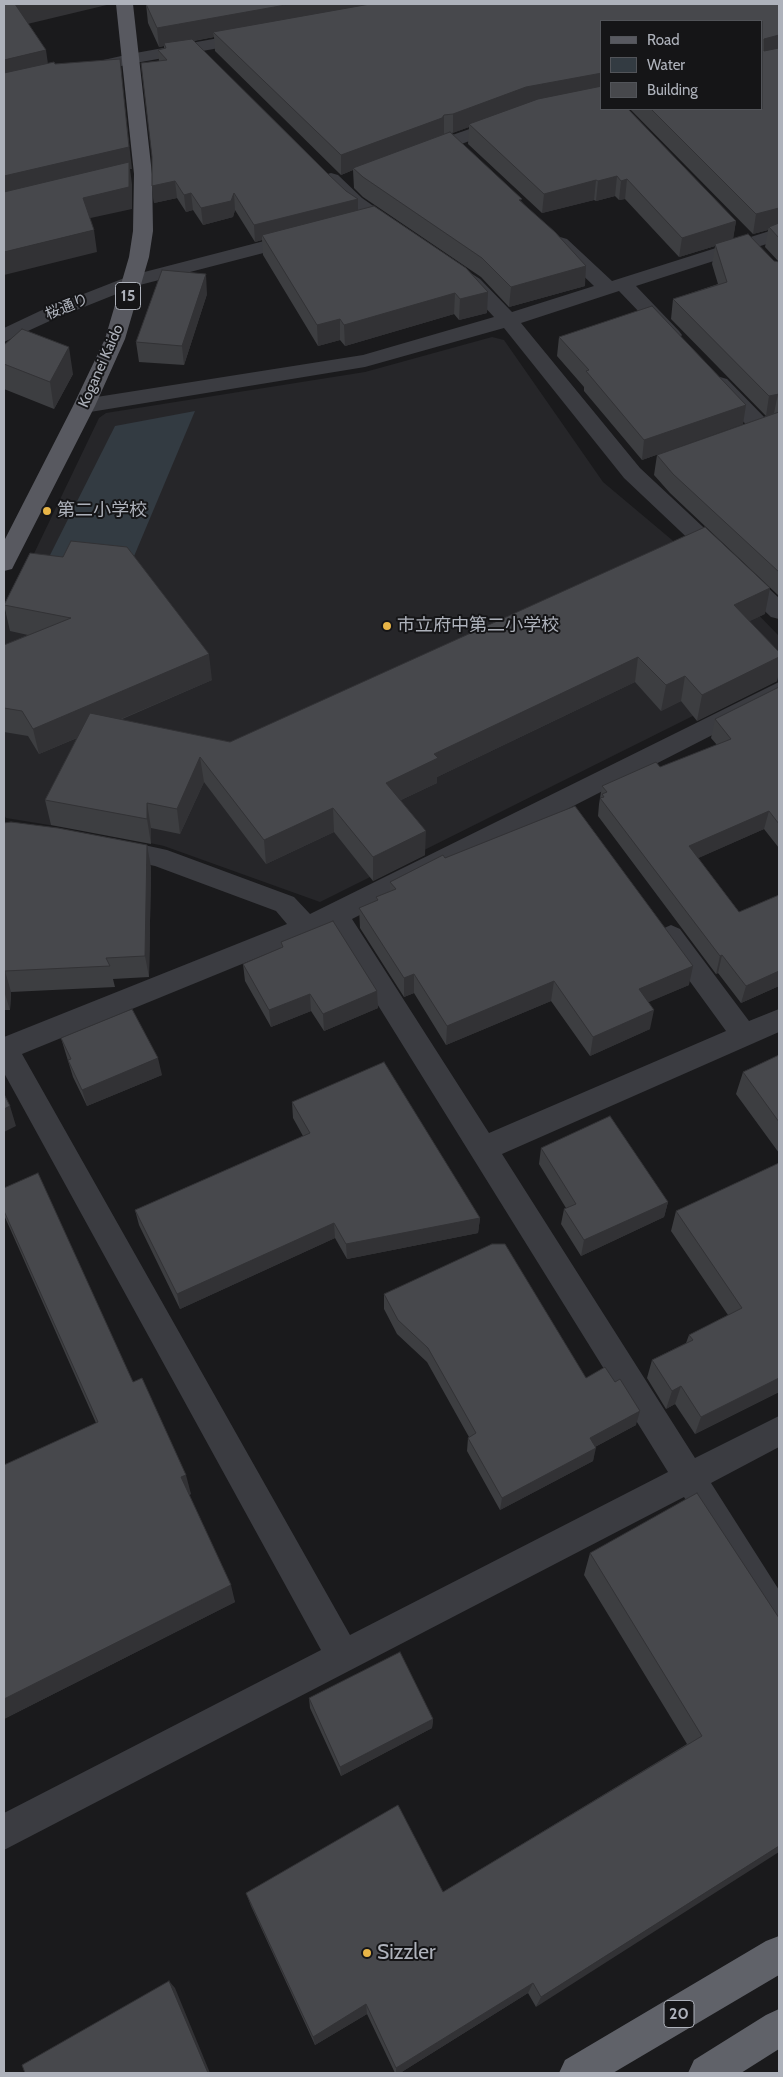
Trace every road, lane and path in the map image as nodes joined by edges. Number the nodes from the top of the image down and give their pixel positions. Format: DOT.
graph roads {
  1 [pos="124,4"];
  2 [pos="264,35"];
  3 [pos="198,47"];
  4 [pos="130,59"];
  5 [pos="213,62"];
  6 [pos="62,75"];
  7 [pos="523,115"];
  8 [pos="451,140"];
  9 [pos="466,154"];
  10 [pos="407,157"];
  11 [pos="316,164"];
  12 [pos="378,218"];
  13 [pos="350,225"];
  14 [pos="544,228"];
  15 [pos="735,230"];
  16 [pos="321,232"];
  17 [pos="779,234"];
  18 [pos="412,242"];
  19 [pos="748,244"];
  20 [pos="763,260"];
  21 [pos="442,262"];
  22 [pos="132,281"];
  23 [pos="616,286"];
  24 [pos="508,320"];
  25 [pos="4,336"];
  26 [pos="685,348"];
  27 [pos="706,370"];
  28 [pos="84,406"];
  29 [pos="761,427"];
  30 [pos="4,563"];
  31 [pos="779,611"];
  32 [pos="779,691"];
  33 [pos="91,844"];
  34 [pos="336,915"];
  35 [pos="655,915"];
  36 [pos="306,927"];
  37 [pos="779,1020"];
  38 [pos="744,1035"];
  39 [pos="4,1049"];
  40 [pos="483,1149"];
  41 [pos="779,1431"];
  42 [pos="690,1477"];
  43 [pos="779,1620"];
  44 [pos="343,1656"];
  45 [pos="4,1832"];
  46 [pos="779,1954"];
  47 [pos="779,2028"];
  48 [pos="578,2073"];
  49 [pos="707,2073"];
  1 -- 4 [label="main road, Koganei Kaido / 15"];
  2 -- 3 [label="street"];
  3 -- 4 [label="street"];
  3 -- 5 [label="street"];
  4 -- 6 [label="street"];
  4 -- 22 [label="main road, Koganei Kaido / 15"];
  7 -- 8 [label="street"];
  8 -- 9 [label="street"];
  8 -- 10 [label="street"];
  11 -- 12 [label="street"];
  12 -- 13 [label="street"];
  12 -- 18 [label="street"];
  14 -- 23 [label="street"];
  15 -- 19 [label="street"];
  16 -- 22 [label="street, 桜通り"];
  17 -- 19 [label="street"];
  19 -- 20 [label="street"];
  19 -- 23 [label="street"];
  21 -- 24 [label="street"];
  22 -- 25 [label="street, 桜通り"];
  22 -- 28 [label="main road, Koganei Kaido / 15"];
  23 -- 24 [label="street"];
  23 -- 26 [label="street"];
  24 -- 28 [label="street"];
  24 -- 31 [label="street"];
  27 -- 29 [label="street"];
  28 -- 30 [label="main road, Koganei Kaido / 15"];
  32 -- 34 [label="street"];
  33 -- 36 [label="street"];
  34 -- 36 [label="street"];
  34 -- 40 [label="street"];
  35 -- 38 [label="street"];
  36 -- 39 [label="street"];
  37 -- 38 [label="street"];
  38 -- 40 [label="street"];
  39 -- 44 [label="street"];
  40 -- 42 [label="street"];
  41 -- 42 [label="street"];
  42 -- 43 [label="street"];
  42 -- 44 [label="street"];
  44 -- 45 [label="street"];
  46 -- 48 [label="highway, 20"];
  47 -- 49 [label="highway"];
}
